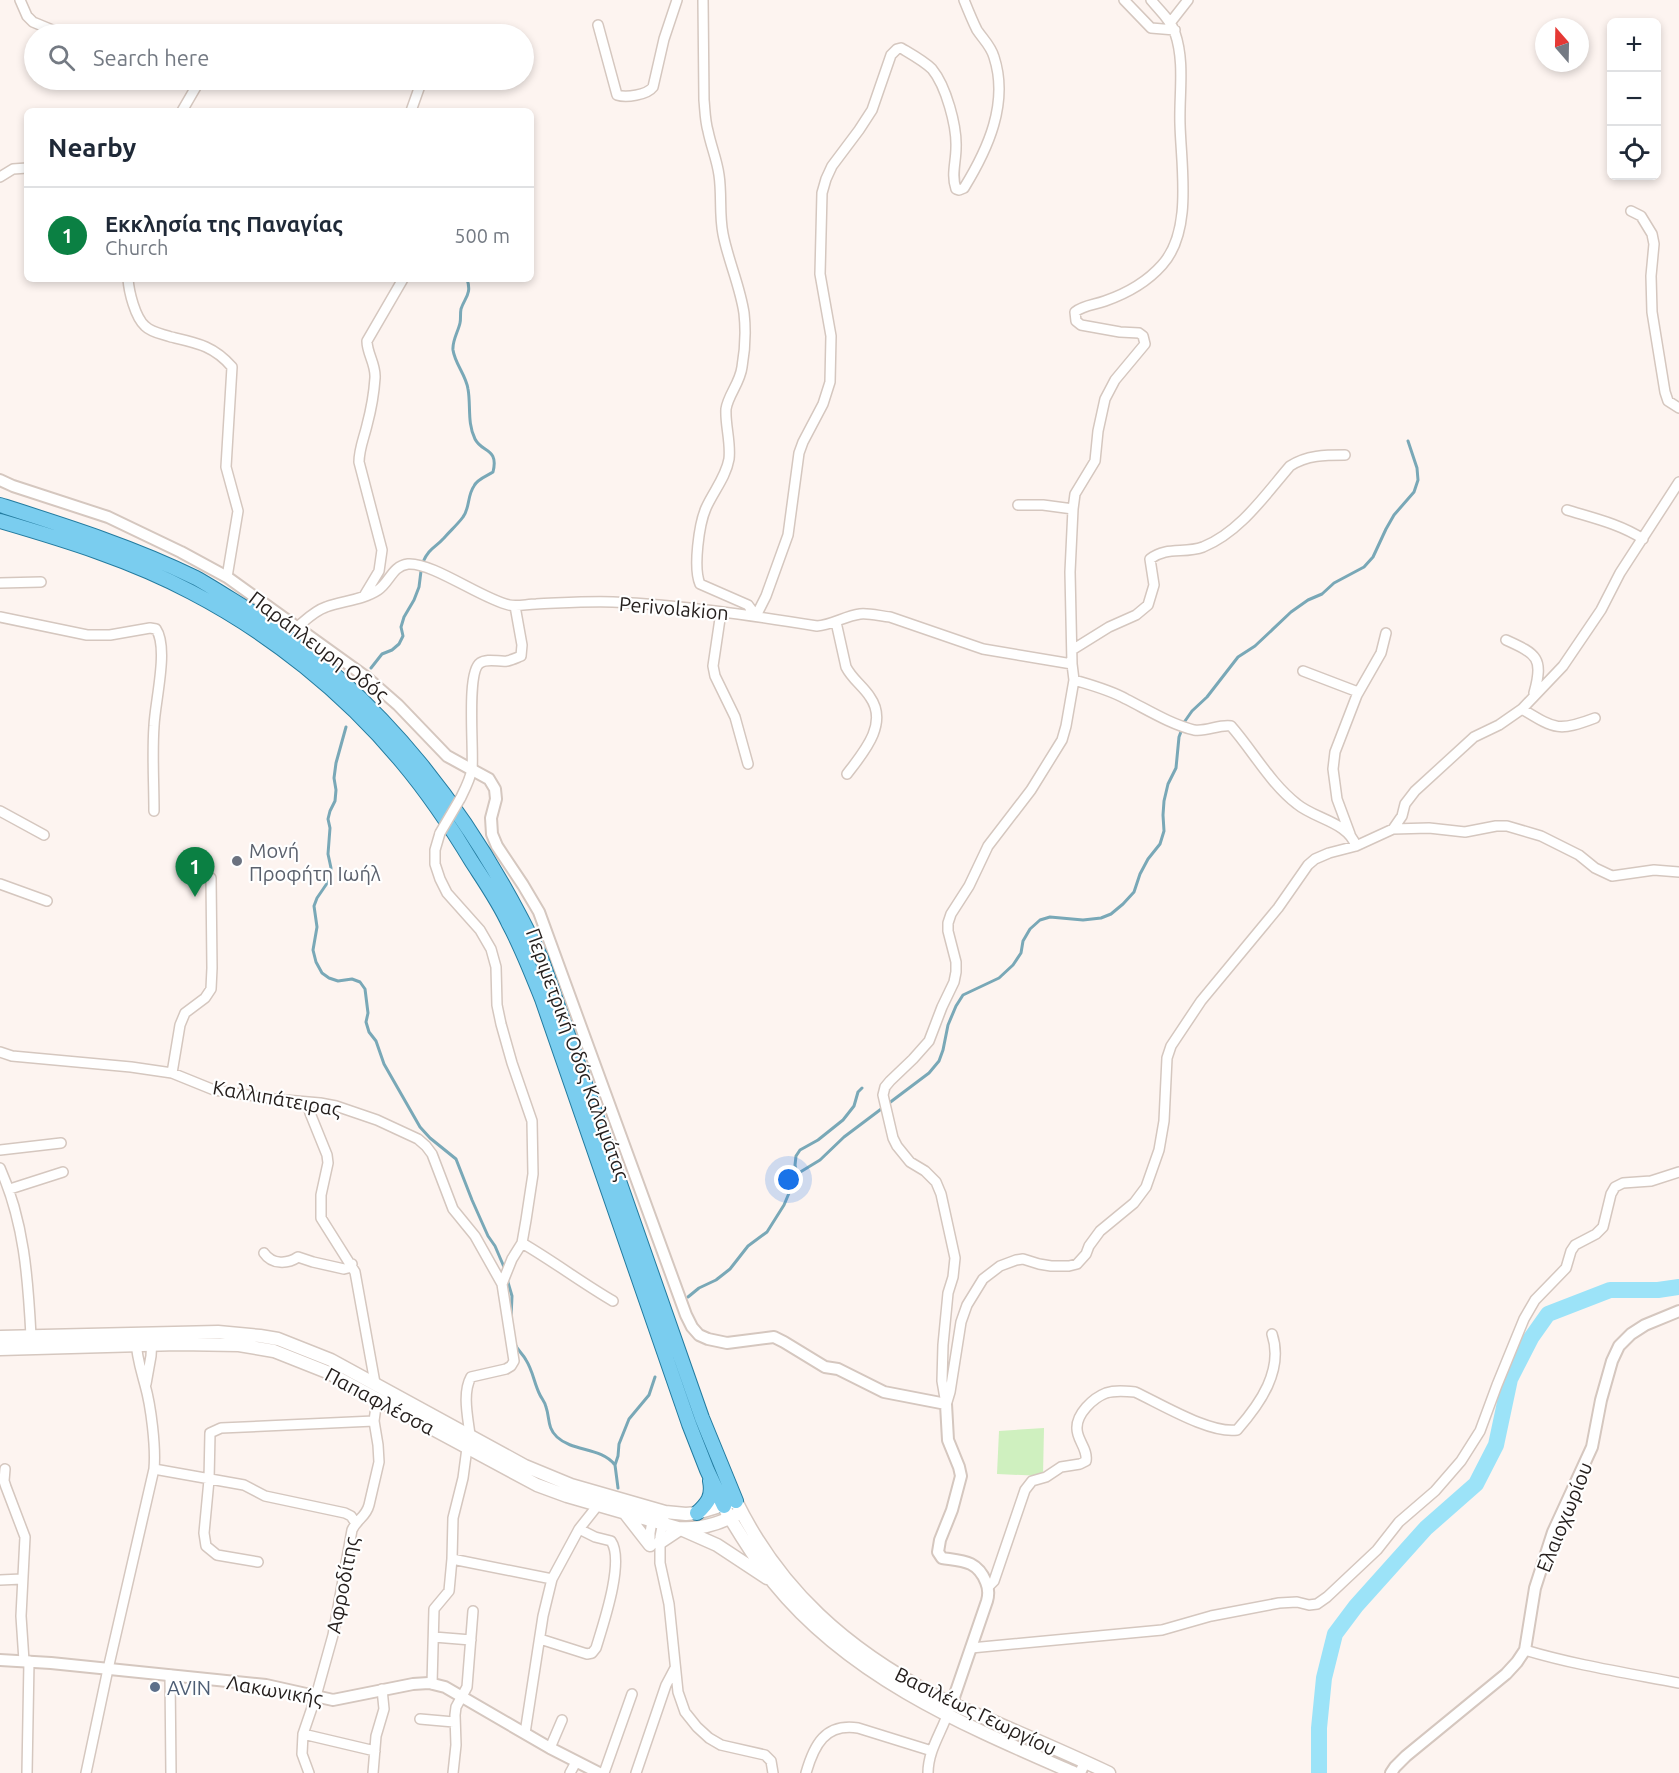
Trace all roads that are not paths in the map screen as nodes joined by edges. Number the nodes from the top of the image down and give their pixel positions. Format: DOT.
graph roads {
  1 [pos="20,0"];
  2 [pos="677,0"];
  3 [pos="703,0"];
  4 [pos="964,0"];
  5 [pos="1124,0"];
  6 [pos="1151,0"];
  7 [pos="1188,0"];
  8 [pos="38,24"];
  9 [pos="598,25"];
  10 [pos="1172,27"];
  11 [pos="194,90"];
  12 [pos="418,90"];
  13 [pos="184,108"];
  14 [pos="412,108"];
  15 [pos="24,168"];
  16 [pos="0,177"];
  17 [pos="1631,211"];
  18 [pos="128,282"];
  19 [pos="401,282"];
  20 [pos="1679,408"];
  21 [pos="1345,454"];
  22 [pos="0,480"];
  23 [pos="1679,482"];
  24 [pos="1,505"];
  25 [pos="1018,505"];
  26 [pos="1073,510"];
  27 [pos="1568,510"];
  28 [pos="0,521"];
  29 [pos="1643,539"];
  30 [pos="227,577"];
  31 [pos="41,582"];
  32 [pos="0,583"];
  33 [pos="364,596"];
  34 [pos="515,606"];
  35 [pos="721,612"];
  36 [pos="756,616"];
  37 [pos="0,617"];
  38 [pos="836,622"];
  39 [pos="296,627"];
  40 [pos="1386,633"];
  41 [pos="1506,640"];
  42 [pos="1072,650"];
  43 [pos="1072,664"];
  44 [pos="1303,671"];
  45 [pos="1074,680"];
  46 [pos="1358,692"];
  47 [pos="1533,695"];
  48 [pos="1522,709"];
  49 [pos="1595,718"];
  50 [pos="748,764"];
  51 [pos="471,770"];
  52 [pos="847,774"];
  53 [pos="0,811"];
  54 [pos="154,811"];
  55 [pos="1392,828"];
  56 [pos="1350,834"];
  57 [pos="44,835"];
  58 [pos="1356,846"];
  59 [pos="1679,872"];
  60 [pos="211,878"];
  61 [pos="0,884"];
  62 [pos="47,901"];
  63 [pos="0,1052"];
  64 [pos="172,1073"];
  65 [pos="307,1102"];
  66 [pos="61,1143"];
  67 [pos="0,1150"];
  68 [pos="0,1168"];
  69 [pos="63,1172"];
  70 [pos="1679,1172"];
  71 [pos="10,1190"];
  72 [pos="522,1243"];
  73 [pos="264,1254"];
  74 [pos="351,1264"];
  75 [pos="502,1284"];
  76 [pos="613,1301"];
  77 [pos="1679,1311"];
  78 [pos="1272,1334"];
  79 [pos="31,1335"];
  80 [pos="0,1337"];
  81 [pos="152,1339"];
  82 [pos="136,1340"];
  83 [pos="0,1349"];
  84 [pos="375,1383"];
  85 [pos="146,1386"];
  86 [pos="377,1399"];
  87 [pos="946,1404"];
  88 [pos="375,1421"];
  89 [pos="469,1442"];
  90 [pos="5,1468"];
  91 [pos="154,1469"];
  92 [pos="707,1470"];
  93 [pos="209,1480"];
  94 [pos="598,1505"];
  95 [pos="733,1509"];
  96 [pos="625,1513"];
  97 [pos="697,1513"];
  98 [pos="659,1516"];
  99 [pos="355,1522"];
  100 [pos="679,1528"];
  101 [pos="579,1529"];
  102 [pos="655,1544"];
  103 [pos="452,1559"];
  104 [pos="258,1562"];
  105 [pos="22,1579"];
  106 [pos="552,1579"];
  107 [pos="0,1580"];
  108 [pos="772,1582"];
  109 [pos="988,1587"];
  110 [pos="473,1611"];
  111 [pos="434,1637"];
  112 [pos="540,1639"];
  113 [pos="471,1640"];
  114 [pos="971,1648"];
  115 [pos="1525,1650"];
  116 [pos="0,1660"];
  117 [pos="27,1661"];
  118 [pos="675,1668"];
  119 [pos="108,1669"];
  120 [pos="170,1675"];
  121 [pos="1679,1683"];
  122 [pos="432,1684"];
  123 [pos="382,1689"];
  124 [pos="632,1694"];
  125 [pos="316,1696"];
  126 [pos="462,1697"];
  127 [pos="952,1703"];
  128 [pos="947,1716"];
  129 [pos="420,1719"];
  130 [pos="562,1720"];
  131 [pos="454,1722"];
  132 [pos="525,1733"];
  133 [pos="303,1734"];
  134 [pos="550,1748"];
  135 [pos="932,1750"];
  136 [pos="375,1751"];
  137 [pos="1047,1761"];
  138 [pos="576,1762"];
  139 [pos="1076,1768"];
  140 [pos="27,1773"];
  141 [pos="86,1773"];
  142 [pos="171,1773"];
  143 [pos="309,1773"];
  144 [pos="373,1773"];
  145 [pos="453,1773"];
  146 [pos="570,1773"];
  147 [pos="599,1773"];
  148 [pos="604,1773"];
  149 [pos="636,1773"];
  150 [pos="773,1773"];
  151 [pos="806,1773"];
  152 [pos="928,1773"];
  153 [pos="1056,1773"];
  154 [pos="1109,1773"];
  155 [pos="1391,1773"];
  1 -- 8 [label="street"];
  2 -- 9 [label="street"];
  3 -- 36 [label="street"];
  4 -- 36 [label="street"];
  5 -- 10 [label="street"];
  6 -- 10 [label="street"];
  7 -- 10 [label="street"];
  10 -- 26 [label="street"];
  11 -- 13 [label="street"];
  12 -- 14 [label="street"];
  15 -- 16 [label="street"];
  17 -- 20 [label="street"];
  18 -- 30 [label="street"];
  19 -- 33 [label="street"];
  21 -- 42 [label="street"];
  22 -- 30 [label="street, Παράπλευρη Οδός"];
  23 -- 29 [label="street"];
  24 -- 95 [label="main road, Περιμετρική Οδός Καλαμάτας"];
  25 -- 26 [label="street"];
  26 -- 42 [label="street"];
  27 -- 29 [label="street"];
  28 -- 92 [label="main road, Περιμετρική Οδός Καλαμάτας"];
  29 -- 47 [label="street"];
  30 -- 39 [label="street, Παράπλευρη Οδός"];
  31 -- 32 [label="street"];
  33 -- 34 [label="street, Perivolakion"];
  33 -- 39 [label="street, Perivolakion"];
  34 -- 35 [label="street, Perivolakion"];
  34 -- 51 [label="street"];
  35 -- 36 [label="street, Perivolakion"];
  35 -- 50 [label="street"];
  36 -- 38 [label="street, Perivolakion"];
  37 -- 54 [label="street"];
  38 -- 43 [label="street, Perivolakion"];
  38 -- 52 [label="street"];
  39 -- 51 [label="street, Παράπλευρη Οδός"];
  40 -- 46 [label="street"];
  41 -- 47 [label="street"];
  42 -- 43 [label="street"];
  43 -- 45 [label="street"];
  44 -- 46 [label="street"];
  45 -- 56 [label="street"];
  45 -- 87 [label="street"];
  46 -- 56 [label="street"];
  47 -- 48 [label="street"];
  48 -- 49 [label="street"];
  48 -- 55 [label="street"];
  51 -- 72 [label="street, bridge"];
  51 -- 87 [label="street, Παράπλευρη Οδός"];
  53 -- 57 [label="street"];
  55 -- 58 [label="street"];
  55 -- 59 [label="street"];
  56 -- 58 [label="street"];
  58 -- 87 [label="street"];
  60 -- 64 [label="street"];
  61 -- 62 [label="street"];
  63 -- 64 [label="street, Καλλιπάτειρας"];
  64 -- 65 [label="street, Καλλιπάτειρας"];
  65 -- 74 [label="street"];
  65 -- 75 [label="street, Καλλιπάτειρας"];
  66 -- 67 [label="street"];
  68 -- 71 [label="street"];
  69 -- 71 [label="street"];
  70 -- 114 [label="street"];
  71 -- 79 [label="street"];
  72 -- 75 [label="street"];
  72 -- 76 [label="street"];
  73 -- 74 [label="street"];
  74 -- 84 [label="street"];
  75 -- 89 [label="street"];
  77 -- 115 [label="street, Ελαιοχωρίου"];
  78 -- 109 [label="street"];
  79 -- 80 [label="main road, Παπαφλέσσα"];
  79 -- 82 [label="main road, Παπαφλέσσα"];
  81 -- 82 [label="main road, Παπαφλέσσα"];
  81 -- 84 [label="main road, Παπαφλέσσα"];
  81 -- 85 [label="street"];
  81 -- 86 [label="main road, Παπαφλέσσα"];
  82 -- 83 [label="main road, Παπαφλέσσα"];
  82 -- 85 [label="street"];
  84 -- 89 [label="main road, Παπαφλέσσα"];
  85 -- 91 [label="street"];
  86 -- 88 [label="street, Αφροδίτης"];
  86 -- 89 [label="main road, Παπαφλέσσα"];
  87 -- 109 [label="street"];
  88 -- 93 [label="street"];
  88 -- 99 [label="street, Αφροδίτης"];
  89 -- 94 [label="main road, Παπαφλέσσα"];
  89 -- 98 [label="main road, Παπαφλέσσα"];
  89 -- 103 [label="street"];
  90 -- 105 [label="street"];
  91 -- 93 [label="street"];
  91 -- 119 [label="street"];
  92 -- 95 [label="main road, Περιμετρική Οδός Καλαμάτας"];
  92 -- 97 [label="main road"];
  93 -- 99 [label="street"];
  93 -- 104 [label="street"];
  94 -- 96 [label="main road, Παπαφλέσσα"];
  94 -- 101 [label="street"];
  95 -- 97 [label="main road, Παπαφλέσσα"];
  95 -- 100 [label="main road, Παπαφλέσσα"];
  95 -- 108 [label="main road, Περιμετρική Οδός Καλαμάτας"];
  95 -- 127 [label="main road, Βασιλέως Γεωργίου"];
  96 -- 98 [label="main road, Παπαφλέσσα"];
  96 -- 102 [label="main road"];
  97 -- 98 [label="main road, Παπαφλέσσα"];
  98 -- 100 [label="main road, Παπαφλέσσα"];
  98 -- 102 [label="street"];
  99 -- 125 [label="street, Αφροδίτης"];
  100 -- 102 [label="main road"];
  100 -- 108 [label="main road"];
  101 -- 106 [label="street"];
  101 -- 112 [label="street"];
  102 -- 118 [label="street"];
  103 -- 106 [label="street"];
  103 -- 111 [label="street"];
  105 -- 107 [label="street"];
  105 -- 117 [label="street"];
  106 -- 112 [label="street"];
  108 -- 128 [label="main road, Βασιλέως Γεωργίου"];
  109 -- 114 [label="street"];
  110 -- 113 [label="street"];
  111 -- 113 [label="street"];
  111 -- 122 [label="street"];
  112 -- 132 [label="street"];
  113 -- 126 [label="street"];
  114 -- 127 [label="street"];
  115 -- 121 [label="street"];
  115 -- 155 [label="street, Ελαιοχωρίου"];
  116 -- 117 [label="street, Λακωνικής"];
  117 -- 119 [label="street, Λακωνικής"];
  117 -- 140 [label="street"];
  118 -- 149 [label="street"];
  118 -- 150 [label="street"];
  119 -- 120 [label="street, Λακωνικής"];
  119 -- 141 [label="street"];
  120 -- 125 [label="street, Λακωνικής"];
  120 -- 142 [label="street"];
  122 -- 123 [label="street, Λακωνικής"];
  122 -- 126 [label="street, Λακωνικής"];
  123 -- 125 [label="street, Λακωνικής"];
  123 -- 136 [label="street"];
  124 -- 148 [label="street"];
  125 -- 133 [label="street, Αφροδίτης"];
  126 -- 131 [label="street"];
  126 -- 132 [label="street, Λακωνικής"];
  127 -- 128 [label="street"];
  127 -- 139 [label="main road, Βασιλέως Γεωργίου"];
  128 -- 135 [label="street"];
  128 -- 137 [label="main road, Βασιλέως Γεωργίου"];
  129 -- 131 [label="street"];
  130 -- 134 [label="street"];
  131 -- 145 [label="street"];
  132 -- 134 [label="street, Λακωνικής"];
  133 -- 136 [label="street"];
  133 -- 143 [label="street, Αφροδίτης"];
  134 -- 138 [label="street, Λακωνικής"];
  135 -- 151 [label="street"];
  135 -- 152 [label="street"];
  136 -- 144 [label="street"];
  137 -- 139 [label="main road, Βασιλέως Γεωργίου"];
  137 -- 153 [label="main road"];
  138 -- 146 [label="street"];
  138 -- 147 [label="street, Λακωνικής"];
  139 -- 154 [label="main road, Βασιλέως Γεωργίου"];
}
